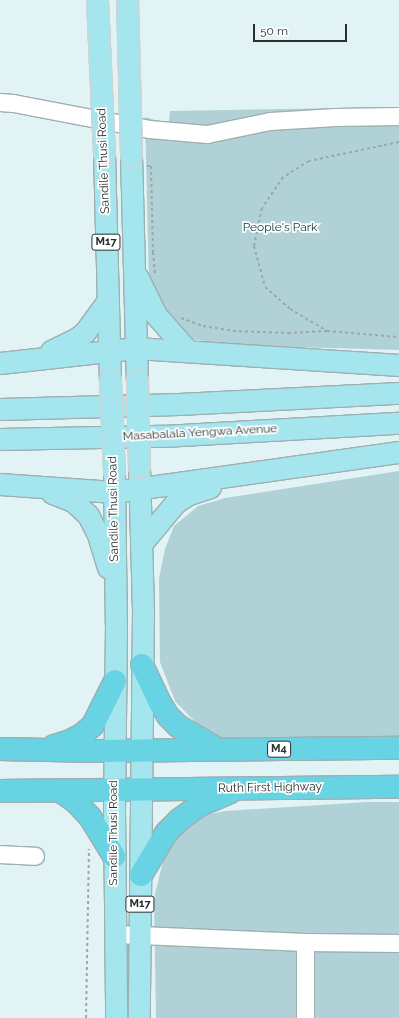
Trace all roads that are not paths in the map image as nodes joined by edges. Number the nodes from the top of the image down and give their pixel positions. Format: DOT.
graph roads {
  1 [pos="97,0"];
  2 [pos="127,0"];
  3 [pos="0,102"];
  4 [pos="399,116"];
  5 [pos="134,268"];
  6 [pos="108,300"];
  7 [pos="136,348"];
  8 [pos="109,350"];
  9 [pos="187,350"];
  10 [pos="30,359"];
  11 [pos="0,363"];
  12 [pos="399,365"];
  13 [pos="399,393"];
  14 [pos="0,409"];
  15 [pos="399,423"];
  16 [pos="0,439"];
  17 [pos="399,452"];
  18 [pos="282,469"];
  19 [pos="0,484"];
  20 [pos="35,487"];
  21 [pos="140,489"];
  22 [pos="114,492"];
  23 [pos="141,544"];
  24 [pos="115,588"];
  25 [pos="142,664"];
  26 [pos="115,681"];
  27 [pos="399,748"];
  28 [pos="0,749"];
  29 [pos="40,750"];
  30 [pos="114,750"];
  31 [pos="142,750"];
  32 [pos="218,750"];
  33 [pos="399,787"];
  34 [pos="240,788"];
  35 [pos="141,790"];
  36 [pos="0,791"];
  37 [pos="60,791"];
  38 [pos="114,791"];
  39 [pos="0,854"];
  40 [pos="35,856"];
  41 [pos="114,856"];
  42 [pos="141,875"];
  43 [pos="116,934"];
  44 [pos="140,935"];
  45 [pos="305,942"];
  46 [pos="399,943"];
  47 [pos="116,1018"];
  48 [pos="139,1018"];
  49 [pos="305,1018"];
  1 -- 6 [label="main road, Sandile Thusi Road / M17, bridge"];
  2 -- 5 [label="main road, M17, bridge"];
  3 -- 4 [label="lane"];
  5 -- 7 [label="main road, M17"];
  5 -- 9 [label="main road"];
  6 -- 8 [label="main road, Sandile Thusi Road / M17"];
  6 -- 10 [label="main road"];
  7 -- 8 [label="main road"];
  7 -- 9 [label="main road"];
  7 -- 21 [label="main road, M17, bridge"];
  8 -- 10 [label="main road"];
  8 -- 22 [label="main road, Sandile Thusi Road / M17, bridge"];
  9 -- 12 [label="main road"];
  10 -- 11 [label="main road"];
  13 -- 14 [label="main road"];
  15 -- 16 [label="main road, Masabalala Yengwa Avenue"];
  17 -- 18 [label="main road"];
  18 -- 21 [label="main road"];
  18 -- 23 [label="main road"];
  19 -- 20 [label="main road"];
  20 -- 22 [label="main road"];
  20 -- 24 [label="main road"];
  21 -- 22 [label="main road"];
  21 -- 23 [label="main road, M17"];
  22 -- 24 [label="main road, Sandile Thusi Road / M17"];
  23 -- 25 [label="main road, M17"];
  24 -- 26 [label="main road, Sandile Thusi Road / M17"];
  25 -- 31 [label="main road, M17"];
  25 -- 32 [label="highway"];
  26 -- 29 [label="highway"];
  26 -- 30 [label="main road, Sandile Thusi Road / M17"];
  27 -- 32 [label="highway, M4"];
  28 -- 29 [label="highway, M4"];
  29 -- 30 [label="highway, M4"];
  30 -- 31 [label="highway, M4"];
  30 -- 38 [label="main road, Sandile Thusi Road / M17"];
  31 -- 32 [label="highway, M4"];
  31 -- 35 [label="main road, M17"];
  33 -- 34 [label="highway, Ruth First Highway"];
  34 -- 35 [label="highway, Ruth First Highway"];
  34 -- 42 [label="highway"];
  35 -- 38 [label="highway, Ruth First Highway"];
  35 -- 42 [label="main road, M17"];
  36 -- 37 [label="highway, Ruth First Highway"];
  37 -- 38 [label="highway, Ruth First Highway"];
  37 -- 41 [label="highway"];
  38 -- 41 [label="main road, Sandile Thusi Road / M17"];
  39 -- 40 [label="lane"];
  41 -- 43 [label="main road, Sandile Thusi Road / M17"];
  42 -- 44 [label="main road, M17"];
  43 -- 44 [label="lane"];
  43 -- 47 [label="main road, Sandile Thusi Road / M17"];
  44 -- 45 [label="lane"];
  44 -- 48 [label="main road, M17"];
  45 -- 46 [label="lane"];
  45 -- 49 [label="lane"];
}
